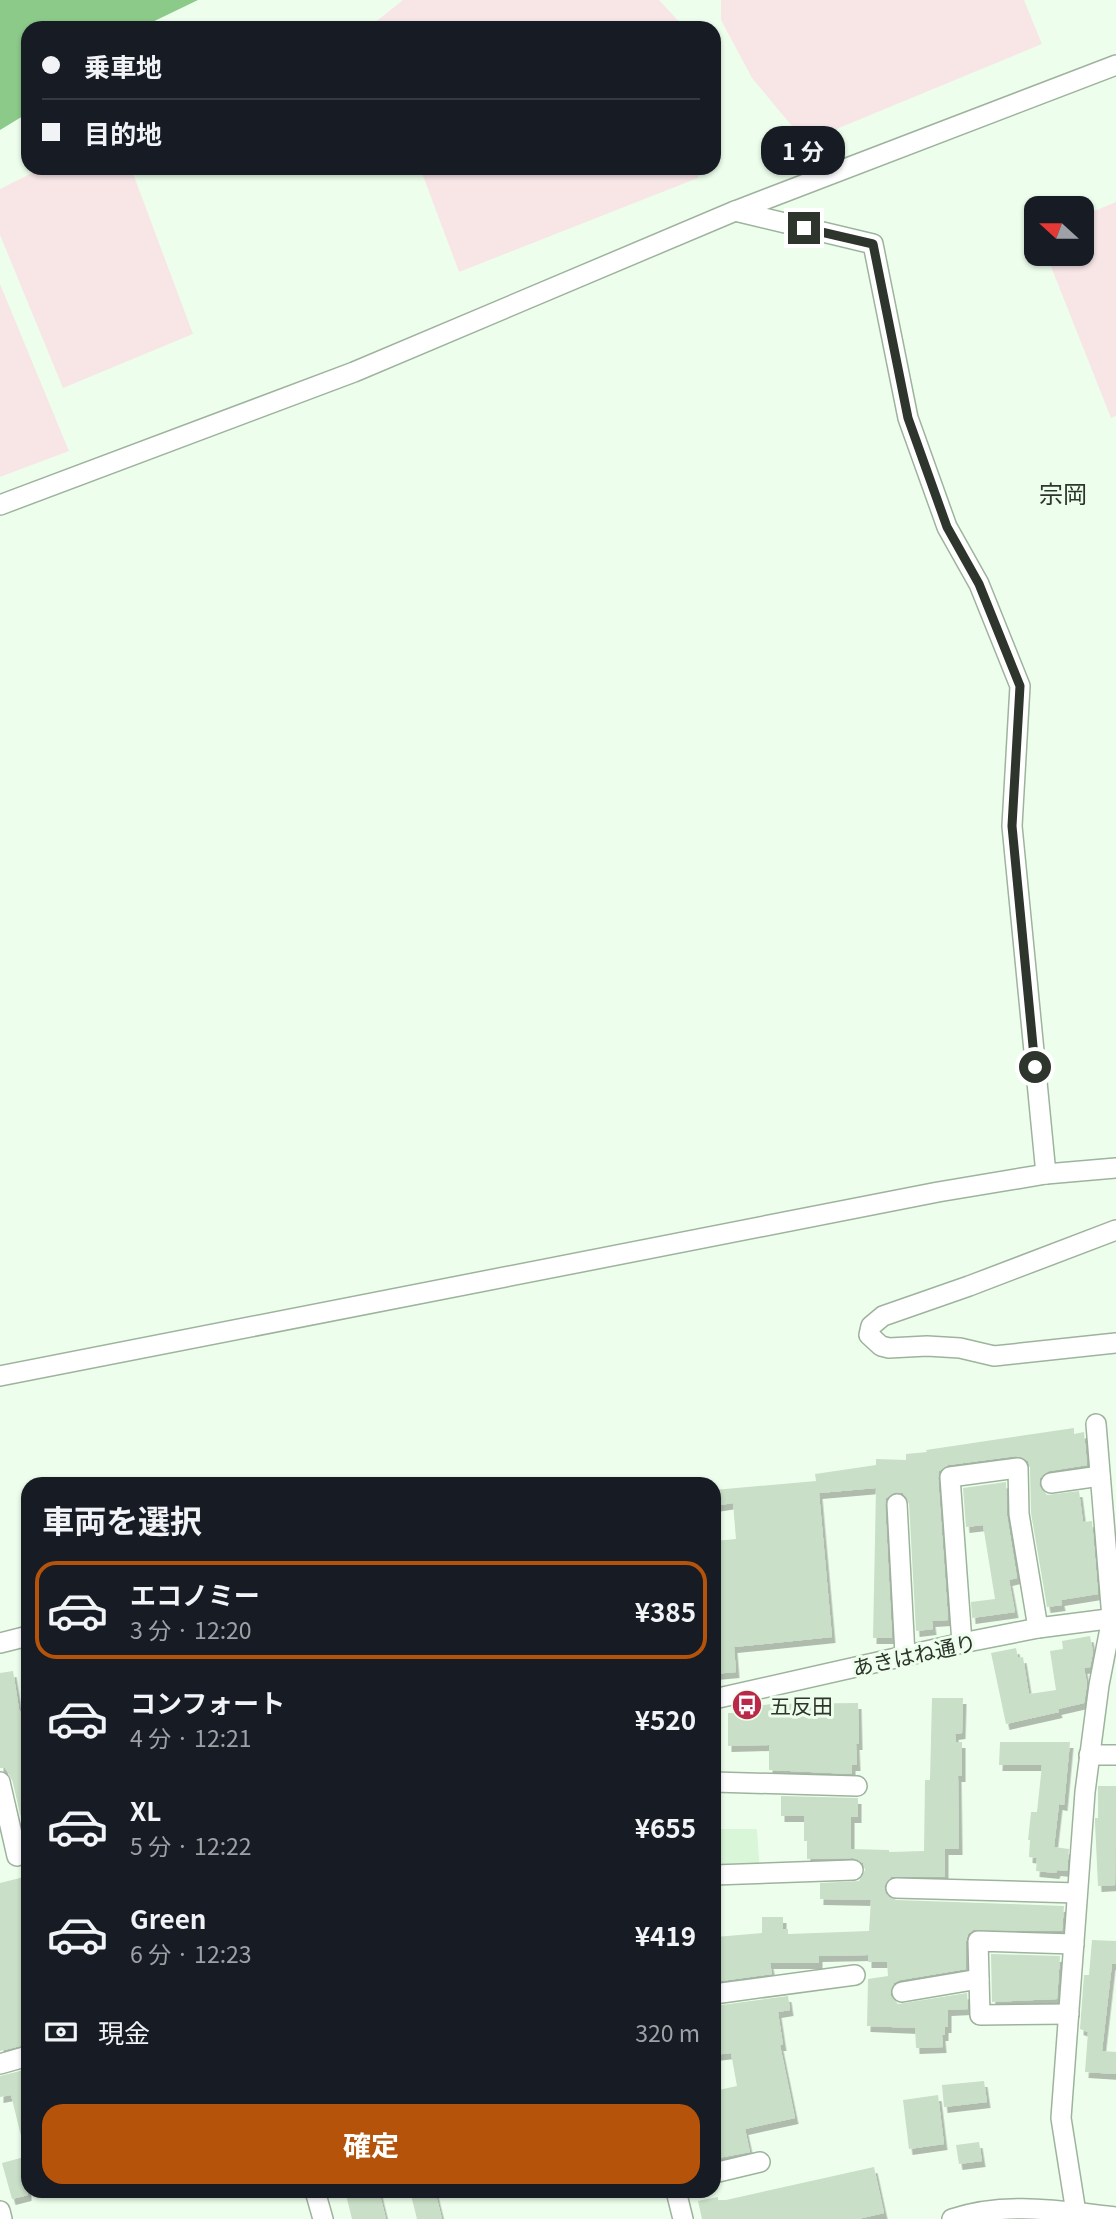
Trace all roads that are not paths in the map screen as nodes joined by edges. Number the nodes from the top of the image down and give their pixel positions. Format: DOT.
graph roads {
  1 [pos="1116,65"];
  2 [pos="735,211"];
  3 [pos="0,505"];
  4 [pos="1116,1168"];
  5 [pos="1046,1174"];
  6 [pos="1116,1230"];
  7 [pos="1116,1343"];
  8 [pos="0,1376"];
  9 [pos="1096,1424"];
  10 [pos="1105,1463"];
  11 [pos="1051,1483"];
  12 [pos="897,1504"];
  13 [pos="1114,1618"];
  14 [pos="1038,1628"];
  15 [pos="21,1638"];
  16 [pos="0,1643"];
  17 [pos="961,1643"];
  18 [pos="905,1655"];
  19 [pos="721,1697"];
  20 [pos="1089,1755"];
  21 [pos="1116,1755"];
  22 [pos="0,1782"];
  23 [pos="721,1782"];
  24 [pos="857,1786"];
  25 [pos="15,1856"];
  26 [pos="853,1870"];
  27 [pos="721,1875"];
  28 [pos="896,1888"];
  29 [pos="1077,1893"];
  30 [pos="1074,1944"];
  31 [pos="855,1975"];
  32 [pos="979,1979"];
  33 [pos="902,1992"];
  34 [pos="721,1993"];
  35 [pos="1069,2014"];
  36 [pos="21,2058"];
  37 [pos="0,2064"];
  38 [pos="760,2162"];
  39 [pos="721,2171"];
  40 [pos="317,2198"];
  41 [pos="678,2198"];
  42 [pos="0,2211"];
  43 [pos="1077,2216"];
  44 [pos="1116,2217"];
  45 [pos="2,2219"];
  46 [pos="323,2219"];
  47 [pos="683,2219"];
  48 [pos="952,2219"];
  1 -- 2 [label="street"];
  2 -- 3 [label="street"];
  2 -- 5 [label="street"];
  4 -- 5 [label="street"];
  5 -- 8 [label="street"];
  6 -- 7 [label="street"];
  9 -- 10 [label="street"];
  10 -- 11 [label="street"];
  10 -- 13 [label="street"];
  12 -- 18 [label="street"];
  13 -- 14 [label="street, あきはね通り"];
  13 -- 20 [label="street"];
  14 -- 17 [label="street, あきはね通り"];
  14 -- 17 [label="street"];
  15 -- 16 [label="street"];
  17 -- 18 [label="street, あきはね通り"];
  18 -- 19 [label="street, あきはね通り"];
  20 -- 21 [label="street"];
  20 -- 29 [label="street"];
  22 -- 25 [label="street"];
  23 -- 24 [label="street"];
  26 -- 27 [label="street"];
  28 -- 29 [label="street"];
  29 -- 30 [label="street"];
  30 -- 32 [label="street"];
  30 -- 35 [label="street"];
  31 -- 34 [label="street"];
  32 -- 33 [label="street"];
  32 -- 35 [label="street"];
  35 -- 43 [label="street"];
  36 -- 37 [label="street"];
  38 -- 39 [label="street"];
  40 -- 46 [label="street"];
  41 -- 47 [label="street"];
  42 -- 45 [label="street"];
  43 -- 44 [label="street"];
  43 -- 48 [label="street"];
}
